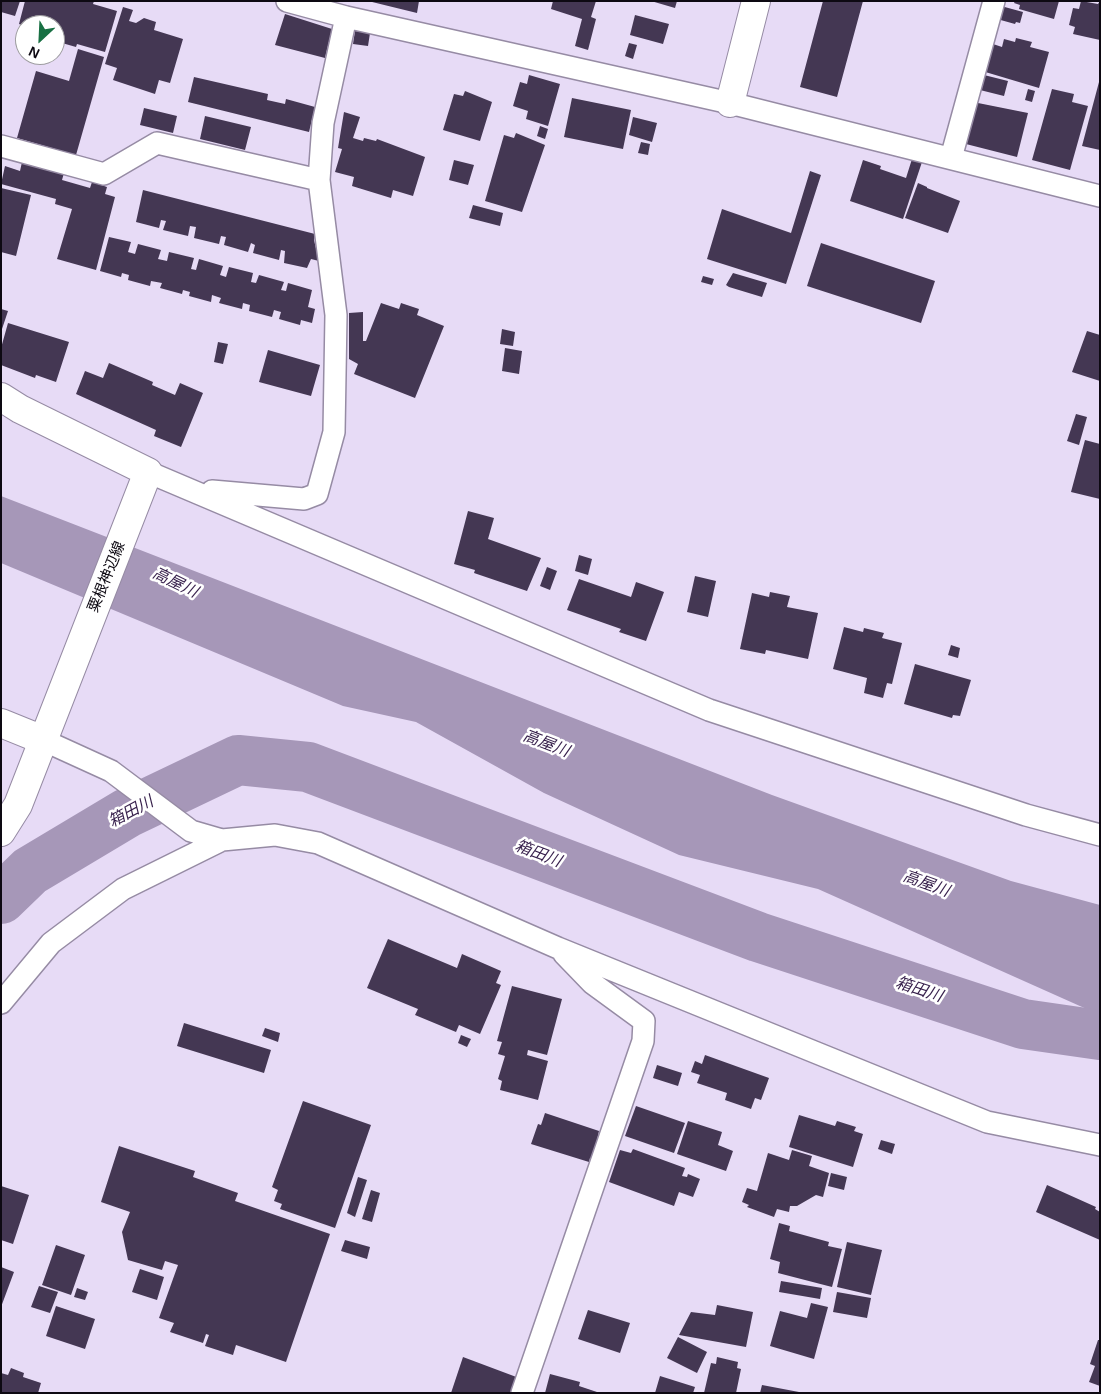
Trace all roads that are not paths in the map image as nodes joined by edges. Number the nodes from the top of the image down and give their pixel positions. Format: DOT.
graph roads {
  1 [pos="287,1"];
  2 [pos="756,1"];
  3 [pos="994,1"];
  4 [pos="325,6"];
  5 [pos="346,17"];
  6 [pos="730,103"];
  7 [pos="1,146"];
  8 [pos="951,158"];
  9 [pos="319,180"];
  10 [pos="1100,196"];
  11 [pos="8,404"];
  12 [pos="146,478"];
  13 [pos="193,489"];
  14 [pos="1,723"];
  15 [pos="47,729"];
  16 [pos="1,832"];
  17 [pos="1100,835"];
  18 [pos="222,840"];
  19 [pos="558,948"];
  20 [pos="1,1003"];
  21 [pos="1100,1146"];
  22 [pos="522,1393"];
  1 -- 4 [label="street"];
  2 -- 6 [label="main road"];
  3 -- 8 [label="street"];
  4 -- 5 [label="street"];
  5 -- 6 [label="street"];
  5 -- 9 [label="street"];
  6 -- 8 [label="street"];
  7 -- 9 [label="street"];
  8 -- 10 [label="street"];
  9 -- 13 [label="street"];
  11 -- 12 [label="main road"];
  12 -- 13 [label="street"];
  12 -- 15 [label="main road, 粟根神辺線"];
  13 -- 17 [label="street"];
  14 -- 15 [label="main road"];
  15 -- 16 [label="main road, 粟根神辺線"];
  15 -- 18 [label="street"];
  18 -- 19 [label="street"];
  18 -- 20 [label="street"];
  19 -- 21 [label="street"];
  19 -- 22 [label="street"];
}
